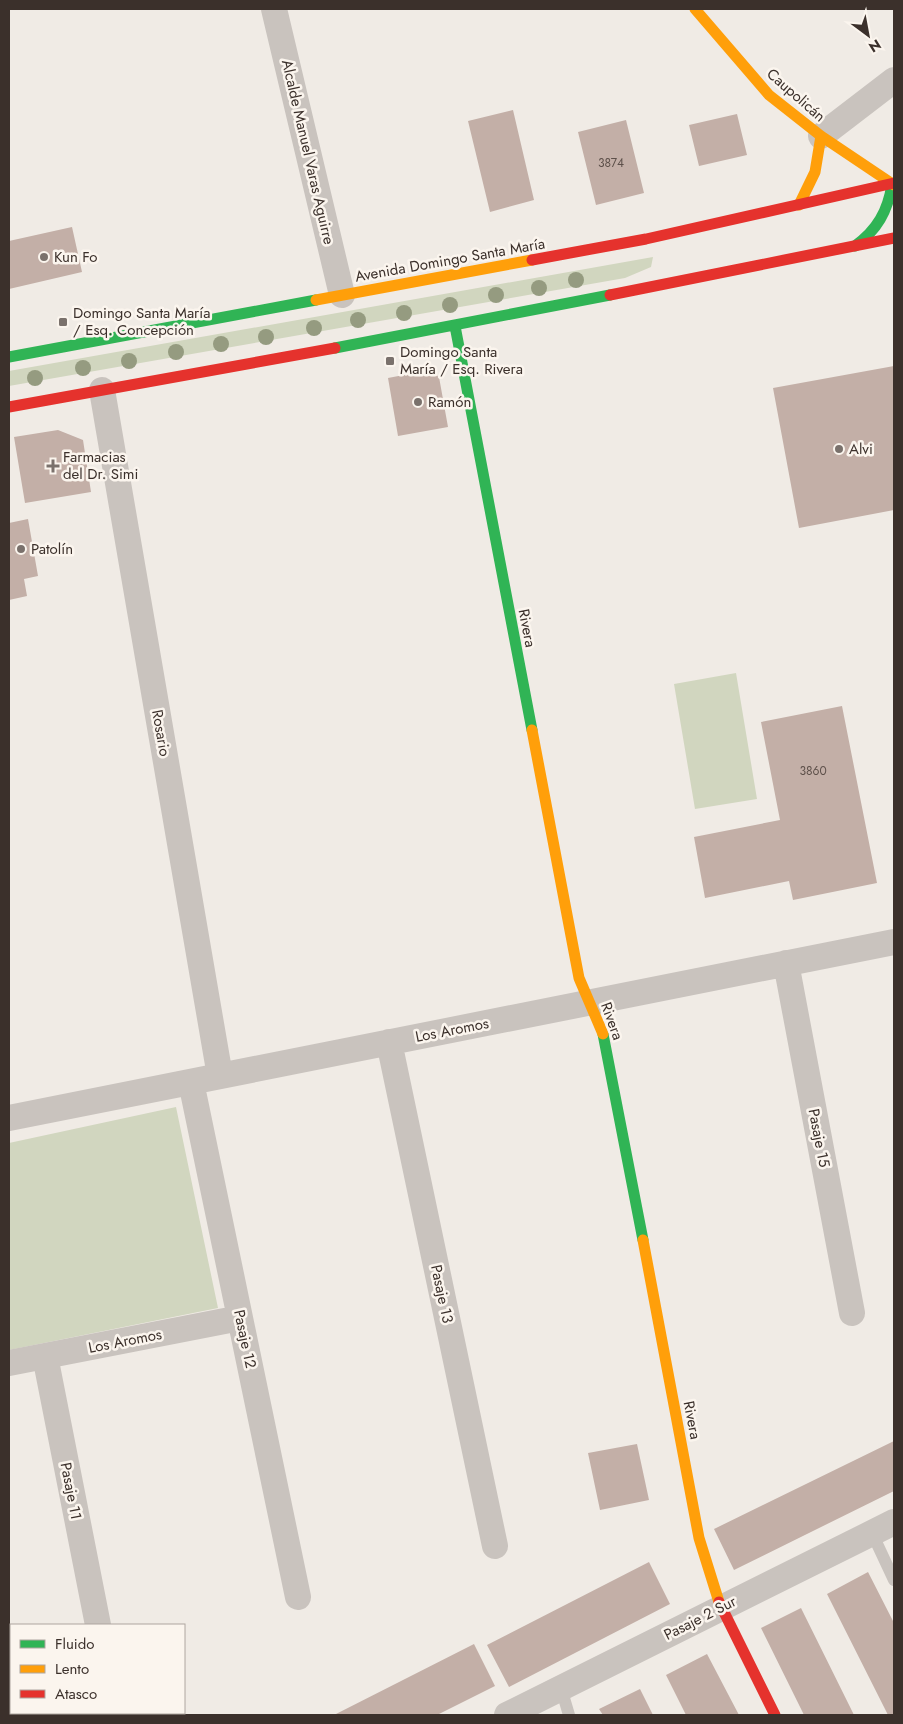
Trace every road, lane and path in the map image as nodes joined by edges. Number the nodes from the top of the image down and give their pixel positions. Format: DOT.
graph roads {
  1 [pos="274,9"];
  2 [pos="695,9"];
  3 [pos="894,80"];
  4 [pos="821,136"];
  5 [pos="894,184"];
  6 [pos="799,205"];
  7 [pos="894,238"];
  8 [pos="855,246"];
  9 [pos="342,294"];
  10 [pos="454,326"];
  11 [pos="9,358"];
  12 [pos="102,390"];
  13 [pos="9,407"];
  14 [pos="894,942"];
  15 [pos="786,964"];
  16 [pos="590,1003"];
  17 [pos="389,1042"];
  18 [pos="220,1076"];
  19 [pos="191,1082"];
  20 [pos="9,1118"];
  21 [pos="852,1312"];
  22 [pos="240,1318"];
  23 [pos="45,1356"];
  24 [pos="9,1364"];
  25 [pos="883,1528"];
  26 [pos="495,1546"];
  27 [pos="894,1580"];
  28 [pos="298,1597"];
  29 [pos="721,1608"];
  30 [pos="98,1624"];
  31 [pos="562,1688"];
  32 [pos="507,1715"];
  33 [pos="569,1715"];
  34 [pos="774,1715"];
  1 -- 9 [label="street, Alcalde Manuel Varas Aguirre"];
  2 -- 4 [label="main road, Caupolicán"];
  3 -- 4 [label="street"];
  4 -- 5 [label="main road, Caupolicán"];
  4 -- 6 [label="main road"];
  5 -- 6 [label="main road, Avenida Domingo Santa María"];
  5 -- 8 [label="main road"];
  6 -- 9 [label="main road, Avenida Domingo Santa María"];
  7 -- 8 [label="main road"];
  8 -- 10 [label="main road"];
  9 -- 11 [label="main road, Avenida Domingo Santa María"];
  10 -- 12 [label="main road"];
  10 -- 16 [label="main road, Rivera"];
  12 -- 13 [label="main road"];
  12 -- 18 [label="street, Rosario"];
  14 -- 15 [label="street, Los Aromos"];
  15 -- 16 [label="street, Los Aromos"];
  15 -- 21 [label="street, Pasaje 15"];
  16 -- 17 [label="street, Los Aromos"];
  16 -- 29 [label="main road, Rivera"];
  17 -- 18 [label="street, Los Aromos"];
  17 -- 26 [label="street, Pasaje 13"];
  18 -- 19 [label="street, Los Aromos"];
  19 -- 20 [label="street, Los Aromos"];
  19 -- 22 [label="street, Pasaje 12"];
  22 -- 23 [label="street, Los Aromos"];
  22 -- 28 [label="street, Pasaje 12"];
  23 -- 24 [label="street, Los Aromos"];
  23 -- 30 [label="street, Pasaje 11"];
  25 -- 27 [label="lane"];
  25 -- 29 [label="street, Pasaje 2 Sur"];
  29 -- 31 [label="street, Pasaje 2 Sur"];
  29 -- 34 [label="main road, Rivera"];
  31 -- 32 [label="street, Pasaje 2 Sur"];
  31 -- 33 [label="lane"];
}
